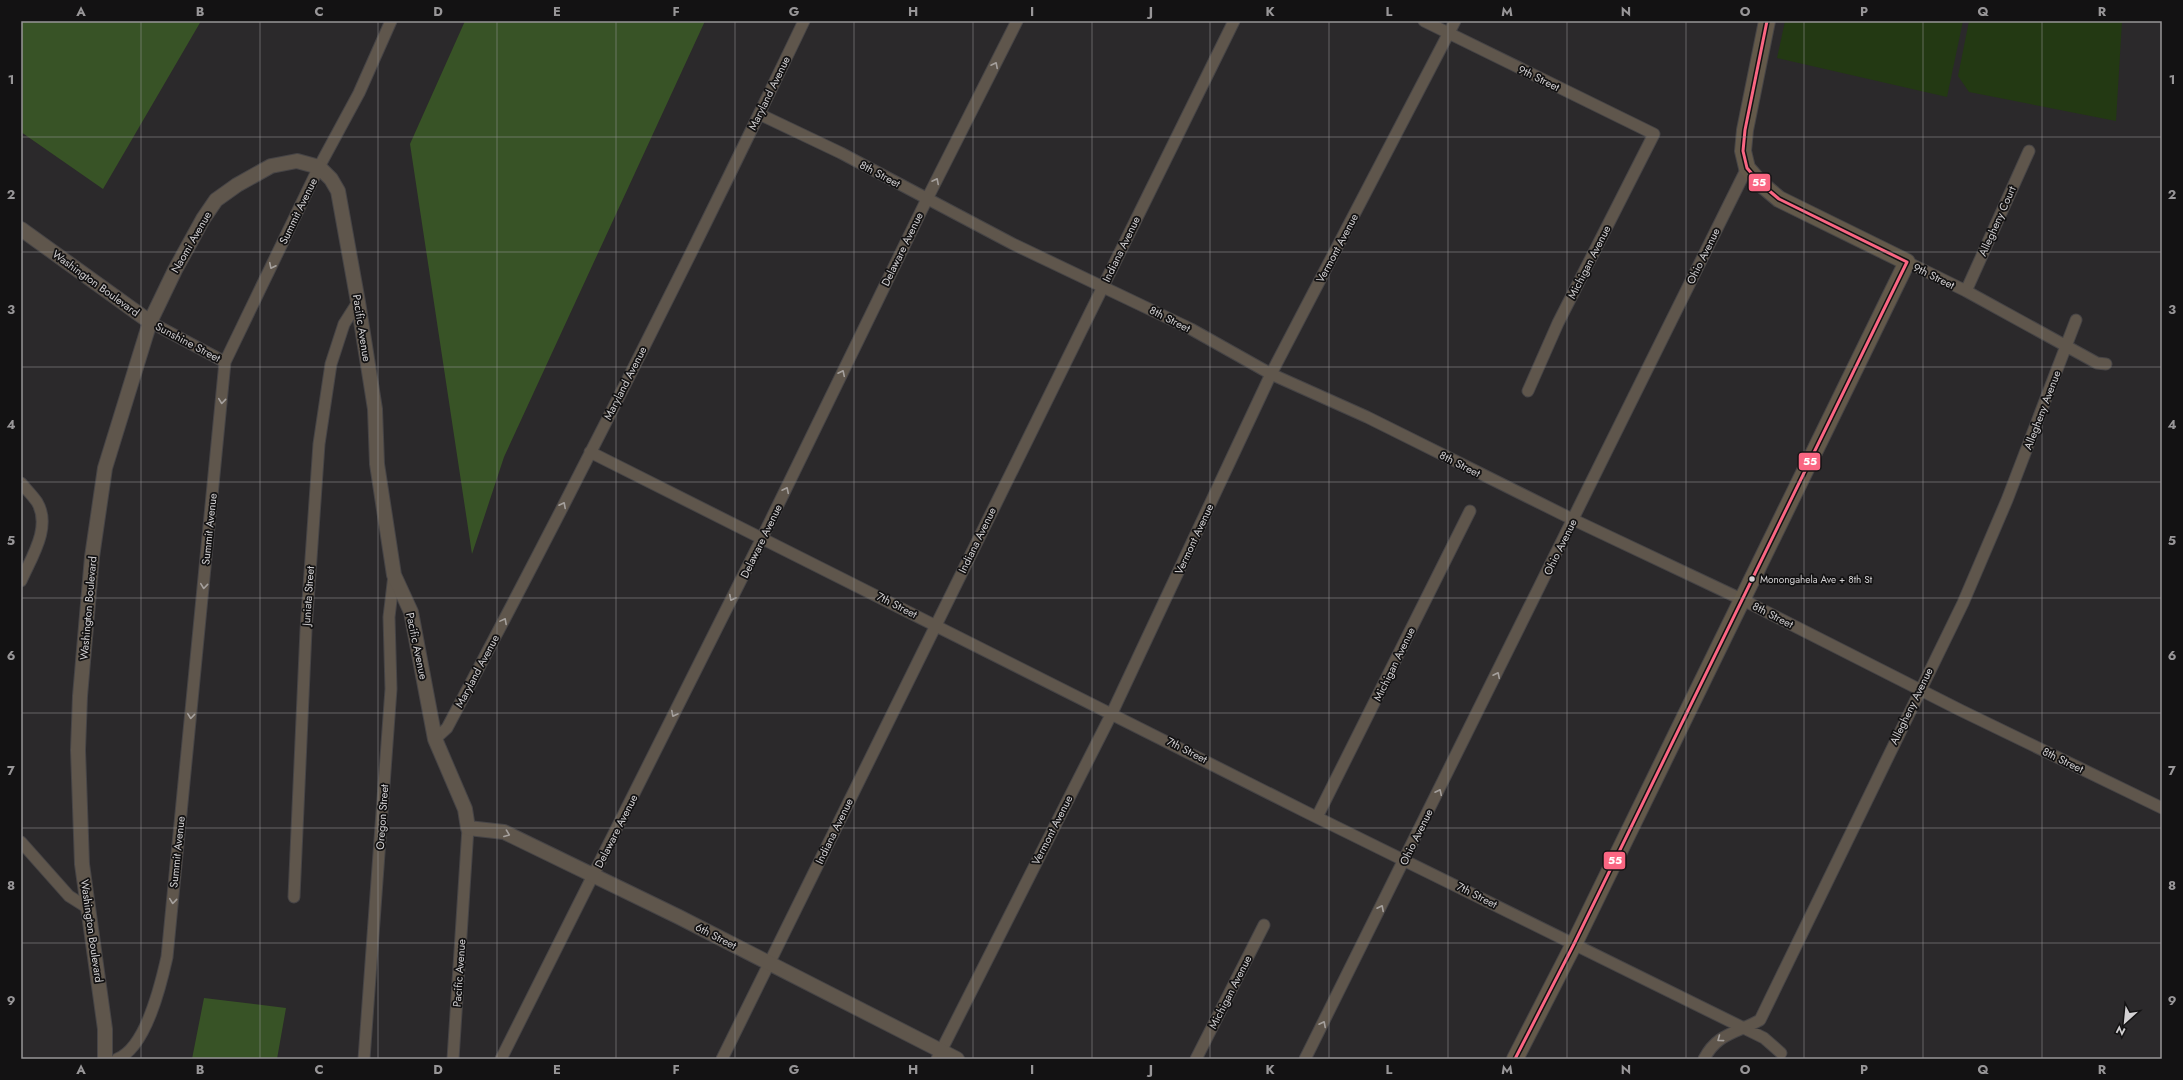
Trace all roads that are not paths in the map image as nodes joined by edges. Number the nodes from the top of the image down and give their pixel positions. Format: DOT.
graph roads {
  1 [pos="391,21"];
  2 [pos="804,21"];
  3 [pos="1017,21"];
  4 [pos="1234,21"];
  5 [pos="1424,21"];
  6 [pos="1455,21"];
  7 [pos="1767,21"];
  8 [pos="1449,34"];
  9 [pos="759,114"];
  10 [pos="1654,134"];
  11 [pos="2029,151"];
  12 [pos="319,168"];
  13 [pos="1747,168"];
  14 [pos="927,199"];
  15 [pos="21,229"];
  16 [pos="1907,262"];
  17 [pos="1103,285"];
  18 [pos="1966,290"];
  19 [pos="358,302"];
  20 [pos="2076,320"];
  21 [pos="150,322"];
  22 [pos="2067,345"];
  23 [pos="225,362"];
  24 [pos="2106,364"];
  25 [pos="1271,374"];
  26 [pos="1528,391"];
  27 [pos="590,452"];
  28 [pos="21,483"];
  29 [pos="1470,511"];
  30 [pos="1574,520"];
  31 [pos="762,538"];
  32 [pos="394,575"];
  33 [pos="21,581"];
  34 [pos="1741,599"];
  35 [pos="936,624"];
  36 [pos="1919,689"];
  37 [pos="1112,713"];
  38 [pos="435,739"];
  39 [pos="2162,808"];
  40 [pos="1317,817"];
  41 [pos="468,828"];
  42 [pos="21,842"];
  43 [pos="1405,860"];
  44 [pos="593,876"];
  45 [pos="294,897"];
  46 [pos="88,908"];
  47 [pos="1264,925"];
  48 [pos="1574,944"];
  49 [pos="769,963"];
  50 [pos="1745,1029"];
  51 [pos="1781,1053"];
  52 [pos="939,1055"];
  53 [pos="105,1059"];
  54 [pos="117,1059"];
  55 [pos="364,1059"];
  56 [pos="453,1059"];
  57 [pos="501,1059"];
  58 [pos="722,1059"];
  59 [pos="957,1059"];
  60 [pos="1196,1059"];
  61 [pos="1305,1059"];
  62 [pos="1515,1059"];
  63 [pos="1704,1059"];
  1 -- 12 [label="street, Summit Avenue"];
  2 -- 9 [label="street, Maryland Avenue"];
  14 -- 3 [label="street, Delaware Avenue, one-way"];
  4 -- 17 [label="street, Indiana Avenue"];
  5 -- 8 [label="street, 9th Street"];
  6 -- 8 [label="street, Vermont Avenue"];
  7 -- 13 [label="main road"];
  8 -- 10 [label="street, 9th Street"];
  8 -- 25 [label="street, Vermont Avenue"];
  9 -- 14 [label="street, 8th Street"];
  9 -- 27 [label="street, Maryland Avenue"];
  10 -- 26 [label="street, Michigan Avenue"];
  11 -- 18 [label="street, Allegheny Court"];
  12 -- 19 [label="street, Pacific Avenue"];
  12 -- 21 [label="street, Naomi Avenue"];
  12 -- 23 [label="street, Summit Avenue, one-way"];
  13 -- 16 [label="main road, 9th Street"];
  13 -- 30 [label="street, Ohio Avenue"];
  14 -- 17 [label="street, 8th Street"];
  31 -- 14 [label="street, Delaware Avenue, one-way"];
  15 -- 21 [label="street, Washington Boulevard"];
  16 -- 18 [label="street, 9th Street"];
  16 -- 34 [label="main road"];
  17 -- 25 [label="street, 8th Street"];
  17 -- 35 [label="street, Indiana Avenue"];
  18 -- 22 [label="street, 9th Street"];
  19 -- 32 [label="street, Pacific Avenue"];
  19 -- 45 [label="street, Juniata Street"];
  20 -- 22 [label="street, Allegheny Avenue"];
  21 -- 23 [label="street, Sunshine Street"];
  21 -- 46 [label="street, Washington Boulevard"];
  22 -- 24 [label="street, 9th Street"];
  22 -- 36 [label="street, Allegheny Avenue"];
  23 -- 54 [label="street, Summit Avenue, one-way"];
  25 -- 30 [label="street, 8th Street"];
  25 -- 37 [label="street, Vermont Avenue"];
  27 -- 31 [label="street, 7th Street"];
  38 -- 27 [label="street, Maryland Avenue, one-way"];
  28 -- 33 [label="street"];
  29 -- 40 [label="street, Michigan Avenue"];
  30 -- 34 [label="street, 8th Street"];
  43 -- 30 [label="street, Ohio Avenue, one-way"];
  31 -- 35 [label="street, 7th Street"];
  31 -- 44 [label="street, Delaware Avenue, one-way"];
  32 -- 38 [label="street, Pacific Avenue"];
  32 -- 55 [label="street, Oregon Street"];
  34 -- 36 [label="street, 8th Street"];
  34 -- 48 [label="main road"];
  35 -- 37 [label="street, 7th Street"];
  35 -- 49 [label="street, Indiana Avenue"];
  36 -- 39 [label="street, 8th Street"];
  36 -- 50 [label="street, Allegheny Avenue"];
  37 -- 40 [label="street, 7th Street"];
  37 -- 52 [label="street, Vermont Avenue"];
  38 -- 41 [label="street, Pacific Avenue"];
  40 -- 43 [label="street, 7th Street"];
  41 -- 44 [label="street, 6th Street, one-way"];
  41 -- 56 [label="street, Pacific Avenue"];
  42 -- 46 [label="street"];
  43 -- 48 [label="street, 7th Street"];
  61 -- 43 [label="street, Ohio Avenue, one-way"];
  44 -- 49 [label="street, 6th Street"];
  44 -- 57 [label="street, Delaware Avenue"];
  46 -- 53 [label="street, Washington Boulevard"];
  47 -- 60 [label="street, Michigan Avenue"];
  48 -- 50 [label="street, 7th Street"];
  48 -- 62 [label="main road"];
  49 -- 52 [label="street, 6th Street"];
  49 -- 58 [label="street, Indiana Avenue"];
  50 -- 51 [label="street, 7th Street"];
  50 -- 63 [label="street, Allegheny Avenue, one-way"];
  52 -- 59 [label="street, 6th Street"];
}
